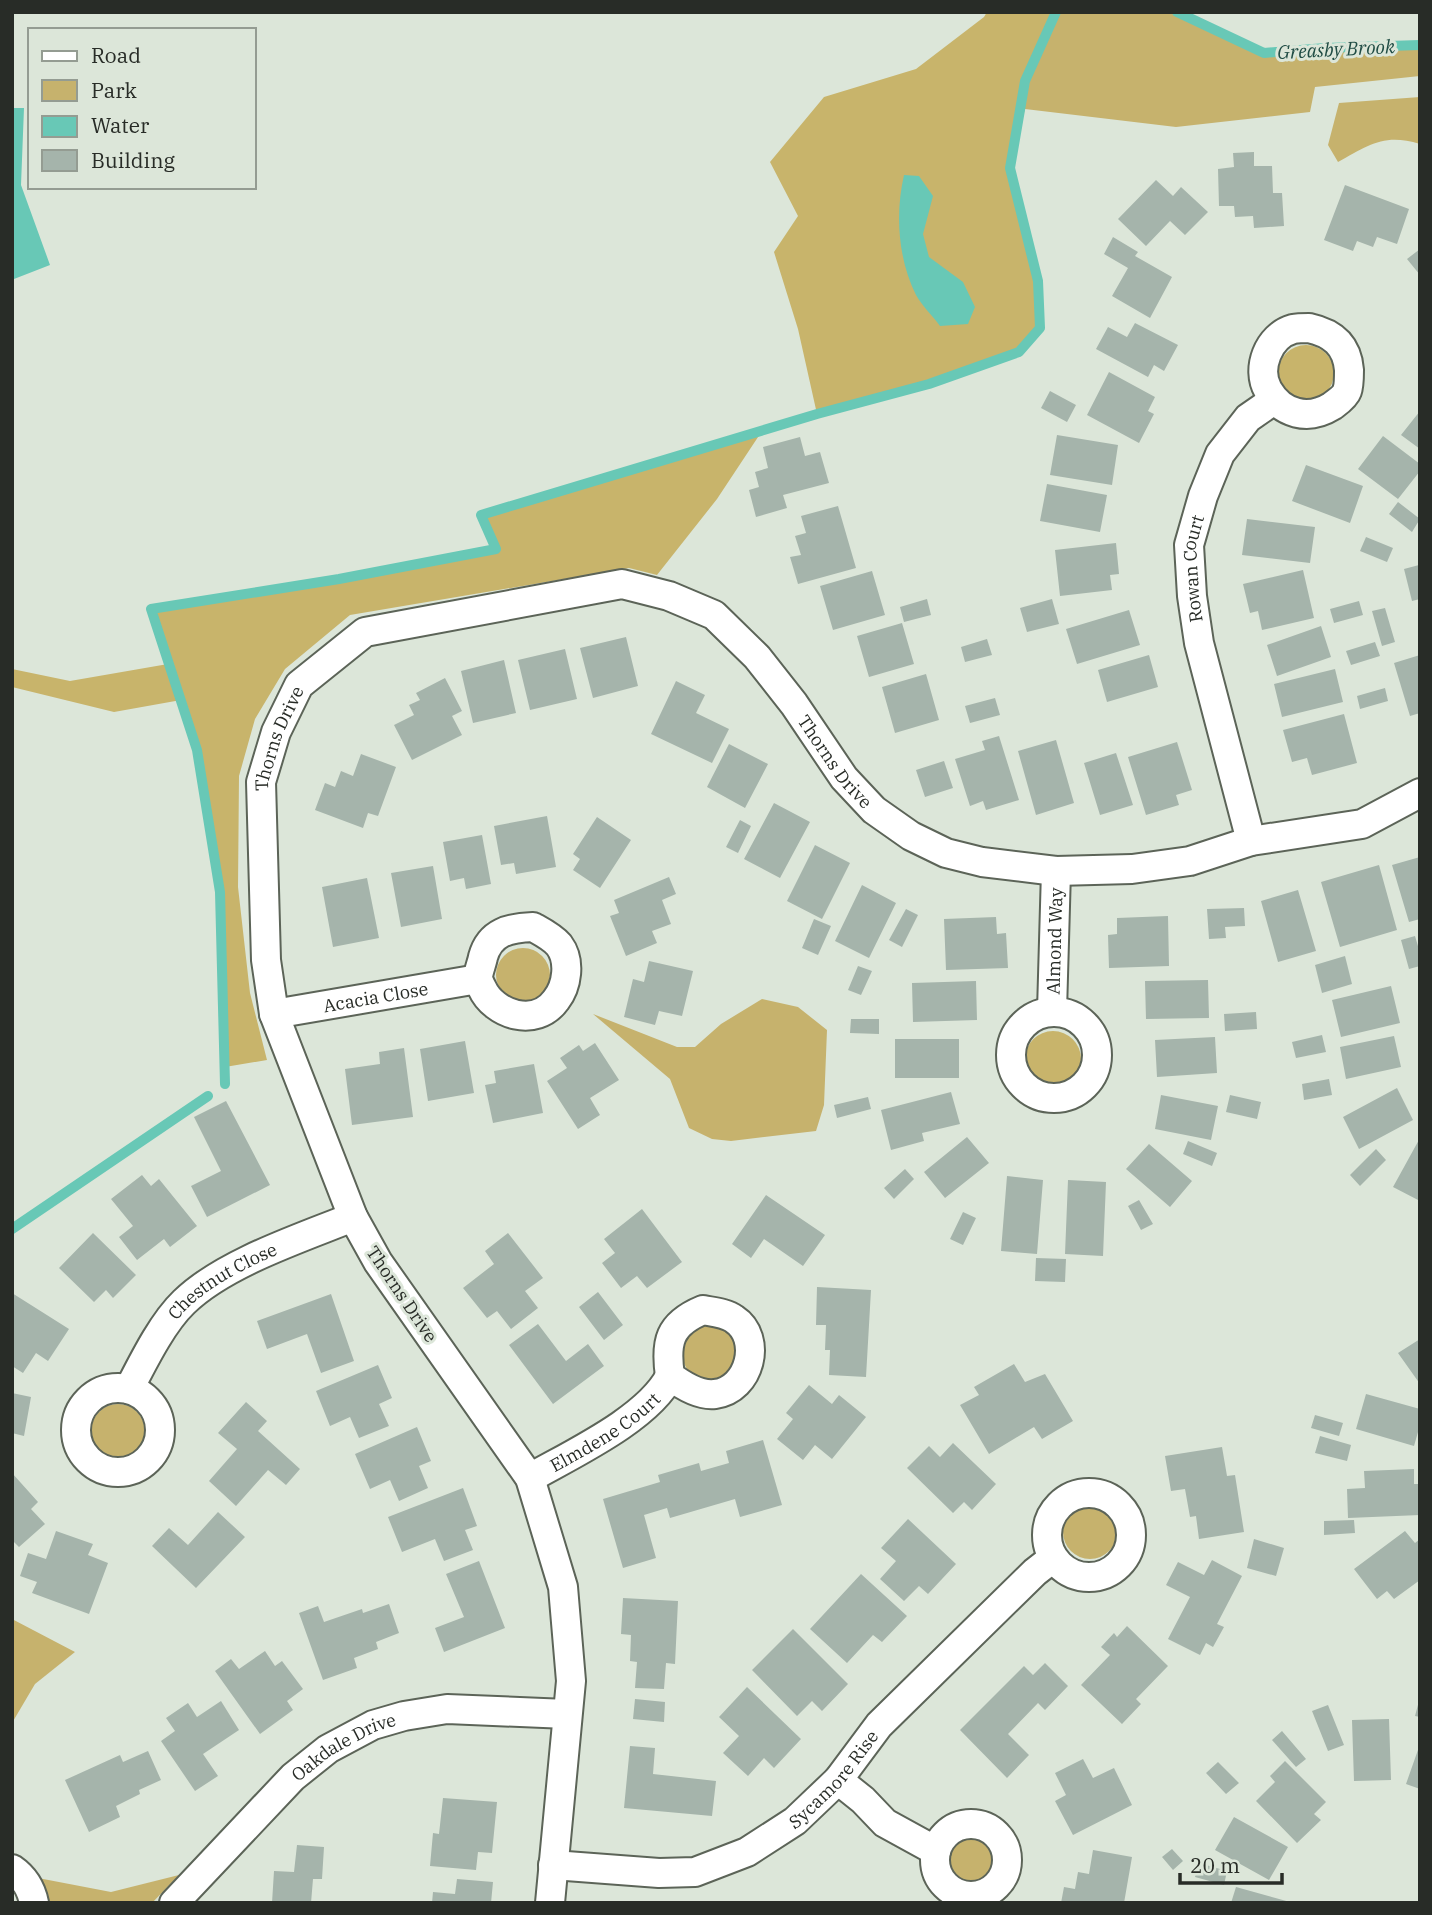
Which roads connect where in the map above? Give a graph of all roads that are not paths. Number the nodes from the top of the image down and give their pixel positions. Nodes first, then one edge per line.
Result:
1 (1274, 400) dead end
2 (1420, 793) edge
3 (1251, 841) junction
4 (1056, 871) junction
5 (478, 979) dead end
6 (1052, 1011) dead end
7 (275, 1014) junction
8 (353, 1217) junction
9 (670, 1376) dead end
10 (129, 1389) dead end
11 (530, 1478) junction
12 (1053, 1558) dead end
13 (567, 1714) junction
14 (838, 1780) junction
15 (936, 1851) dead end
16 (553, 1865) junction
17 (12, 1869) edge
18 (34, 1903) edge
19 (174, 1903) edge
20 (550, 1903) edge

1 - 3 street, Rowan Court
2 - 3 street, Thorns Drive
3 - 4 street, Thorns Drive
4 - 6 street, Almond Way
4 - 7 street, Thorns Drive
5 - 7 street, Acacia Close
7 - 8 street, Thorns Drive
8 - 10 street, Chestnut Close
8 - 11 street, Thorns Drive
9 - 11 street, Elmdene Court
11 - 13 street, Thorns Drive
12 - 14 street, Sycamore Rise
13 - 16 street, Thorns Drive
13 - 19 street, Oakdale Drive
14 - 15 street
14 - 16 street, Sycamore Rise
16 - 20 street, Thorns Drive
17 - 18 street

